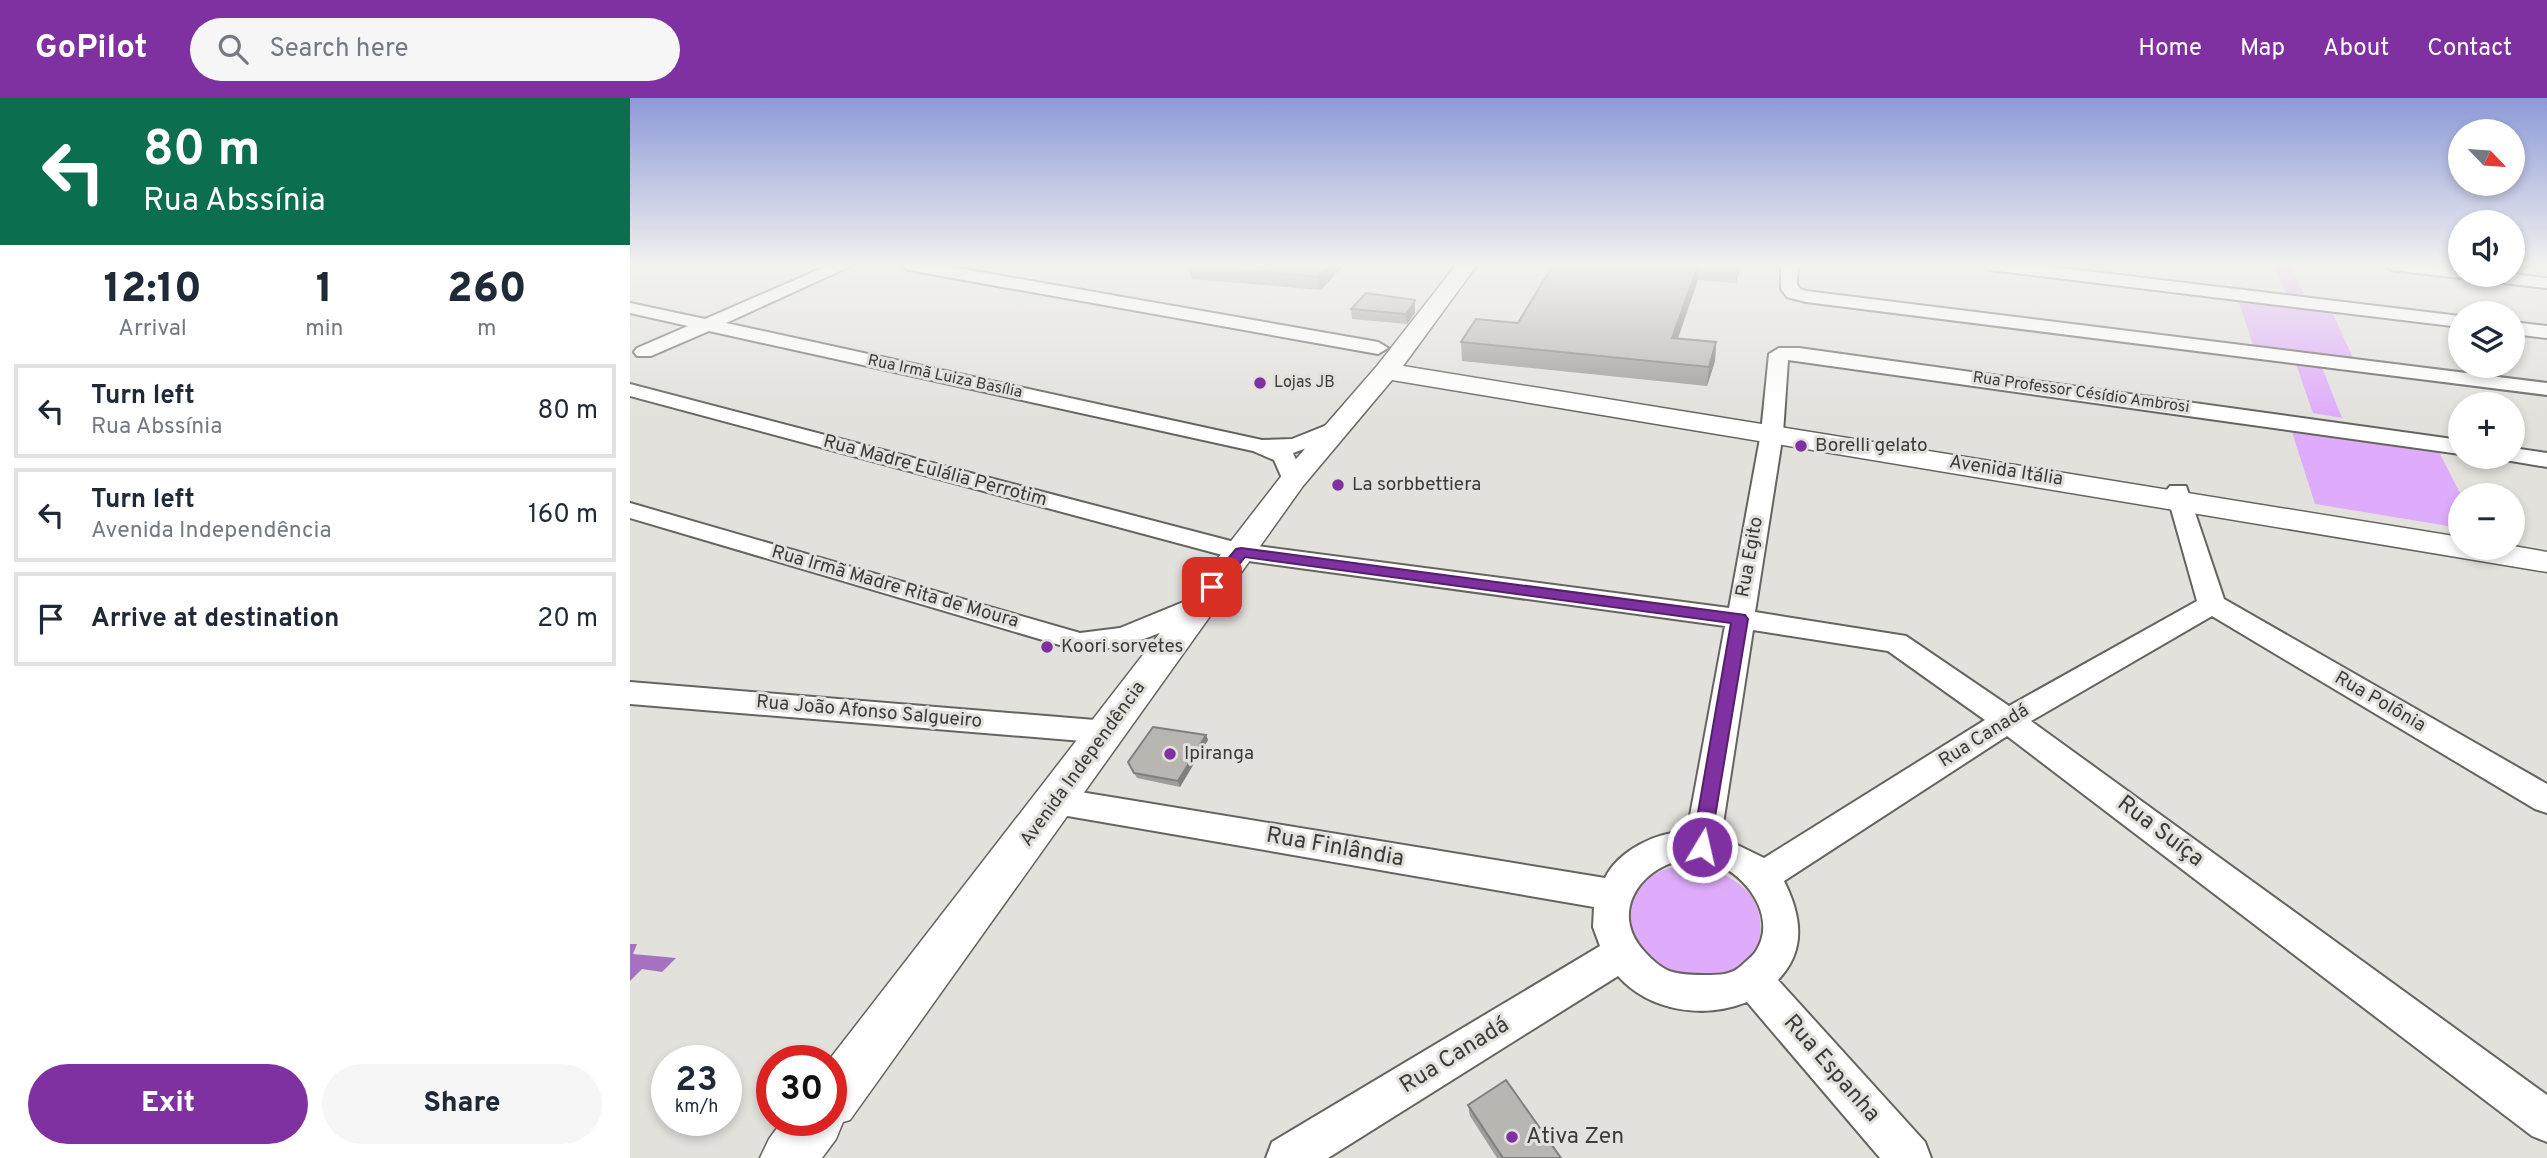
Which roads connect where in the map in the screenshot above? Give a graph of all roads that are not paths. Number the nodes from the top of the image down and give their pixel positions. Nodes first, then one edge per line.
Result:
1 (660, 314) edge
2 (733, 314) edge
3 (1154, 314) edge
4 (1425, 314) edge
5 (1948, 314) edge
6 (2398, 314) edge
7 (2448, 321) edge
8 (709, 325) junction
9 (2525, 329) edge
10 (2547, 332) edge
11 (637, 351) edge
12 (1385, 361) junction
13 (630, 387) edge
14 (2547, 389) edge
15 (1772, 429) junction
16 (1335, 430) junction
17 (2448, 445) edge
18 (1260, 446) junction
19 (2525, 457) edge
20 (2547, 460) edge
21 (1293, 480) junction
22 (2179, 495) junction
23 (630, 510) edge
24 (2448, 534) edge
25 (2448, 544) edge
26 (2525, 547) edge
27 (2547, 550) edge
28 (1241, 552) junction
29 (2525, 558) edge
30 (2547, 562) edge
31 (2213, 604) junction
32 (1198, 605) junction
33 (1740, 619) junction
34 (630, 693) edge
35 (2008, 720) junction
36 (1107, 732) junction
37 (2547, 800) edge
38 (1056, 801) junction
39 (1702, 847) junction
40 (1762, 877) junction
41 (1614, 895) junction
42 (1622, 953) junction
43 (1753, 980) junction
44 (847, 1080) edge
45 (2547, 1121) edge
46 (805, 1136) edge
47 (788, 1158) edge
48 (1288, 1158) edge
49 (1909, 1158) edge

1 - 8 street, Rua Irmã Luiza Basília
2 - 8 street
3 - 12 street
4 - 12 main road, Avenida Independência
5 - 14 street
6 - 7 street
8 - 11 street
8 - 18 street, Rua Irmã Luiza Basília
9 - 10 street
11 - 13 street
12 - 15 main road, Avenida Itália
12 - 16 main road, Avenida Independência
13 - 28 street, Rua Madre Eulália Perrotim
15 - 17 street, Rua Professor Césídio Ambrosi
15 - 22 main road, Avenida Itália
15 - 33 street, Rua Egito
16 - 18 street, Rua Irmã Luiza Basília
16 - 21 main road, Avenida Independência
18 - 21 street, Rua Irmã Luiza Basília
19 - 20 street
21 - 28 main road, Avenida Independência
22 - 24 main road, Avenida Itália
22 - 25 main road, Avenida Itália
22 - 31 street
23 - 32 street, Rua Irmã Madre Rita de Moura
26 - 27 main road
28 - 32 main road, Avenida Independência
28 - 33 street, Rua Madre Eulália Perrotim
29 - 30 main road, Avenida Itália
31 - 35 street, Rua Canadá
31 - 37 street, Rua Polônia
32 - 36 main road, Avenida Independência
33 - 35 street, Rua Suíça
33 - 39 street, Rua Egito
34 - 36 street, Rua João Afonso Salgueiro
35 - 40 street, Rua Canadá
35 - 45 street, Rua Suíça
36 - 38 main road, Avenida Independência
38 - 41 street, Rua Finlândia
38 - 44 main road, Avenida Independência
39 - 40 street
39 - 41 street
40 - 43 street
41 - 42 street
42 - 43 street
42 - 48 street, Rua Canadá
43 - 49 street, Rua Espanha
46 - 47 main road

